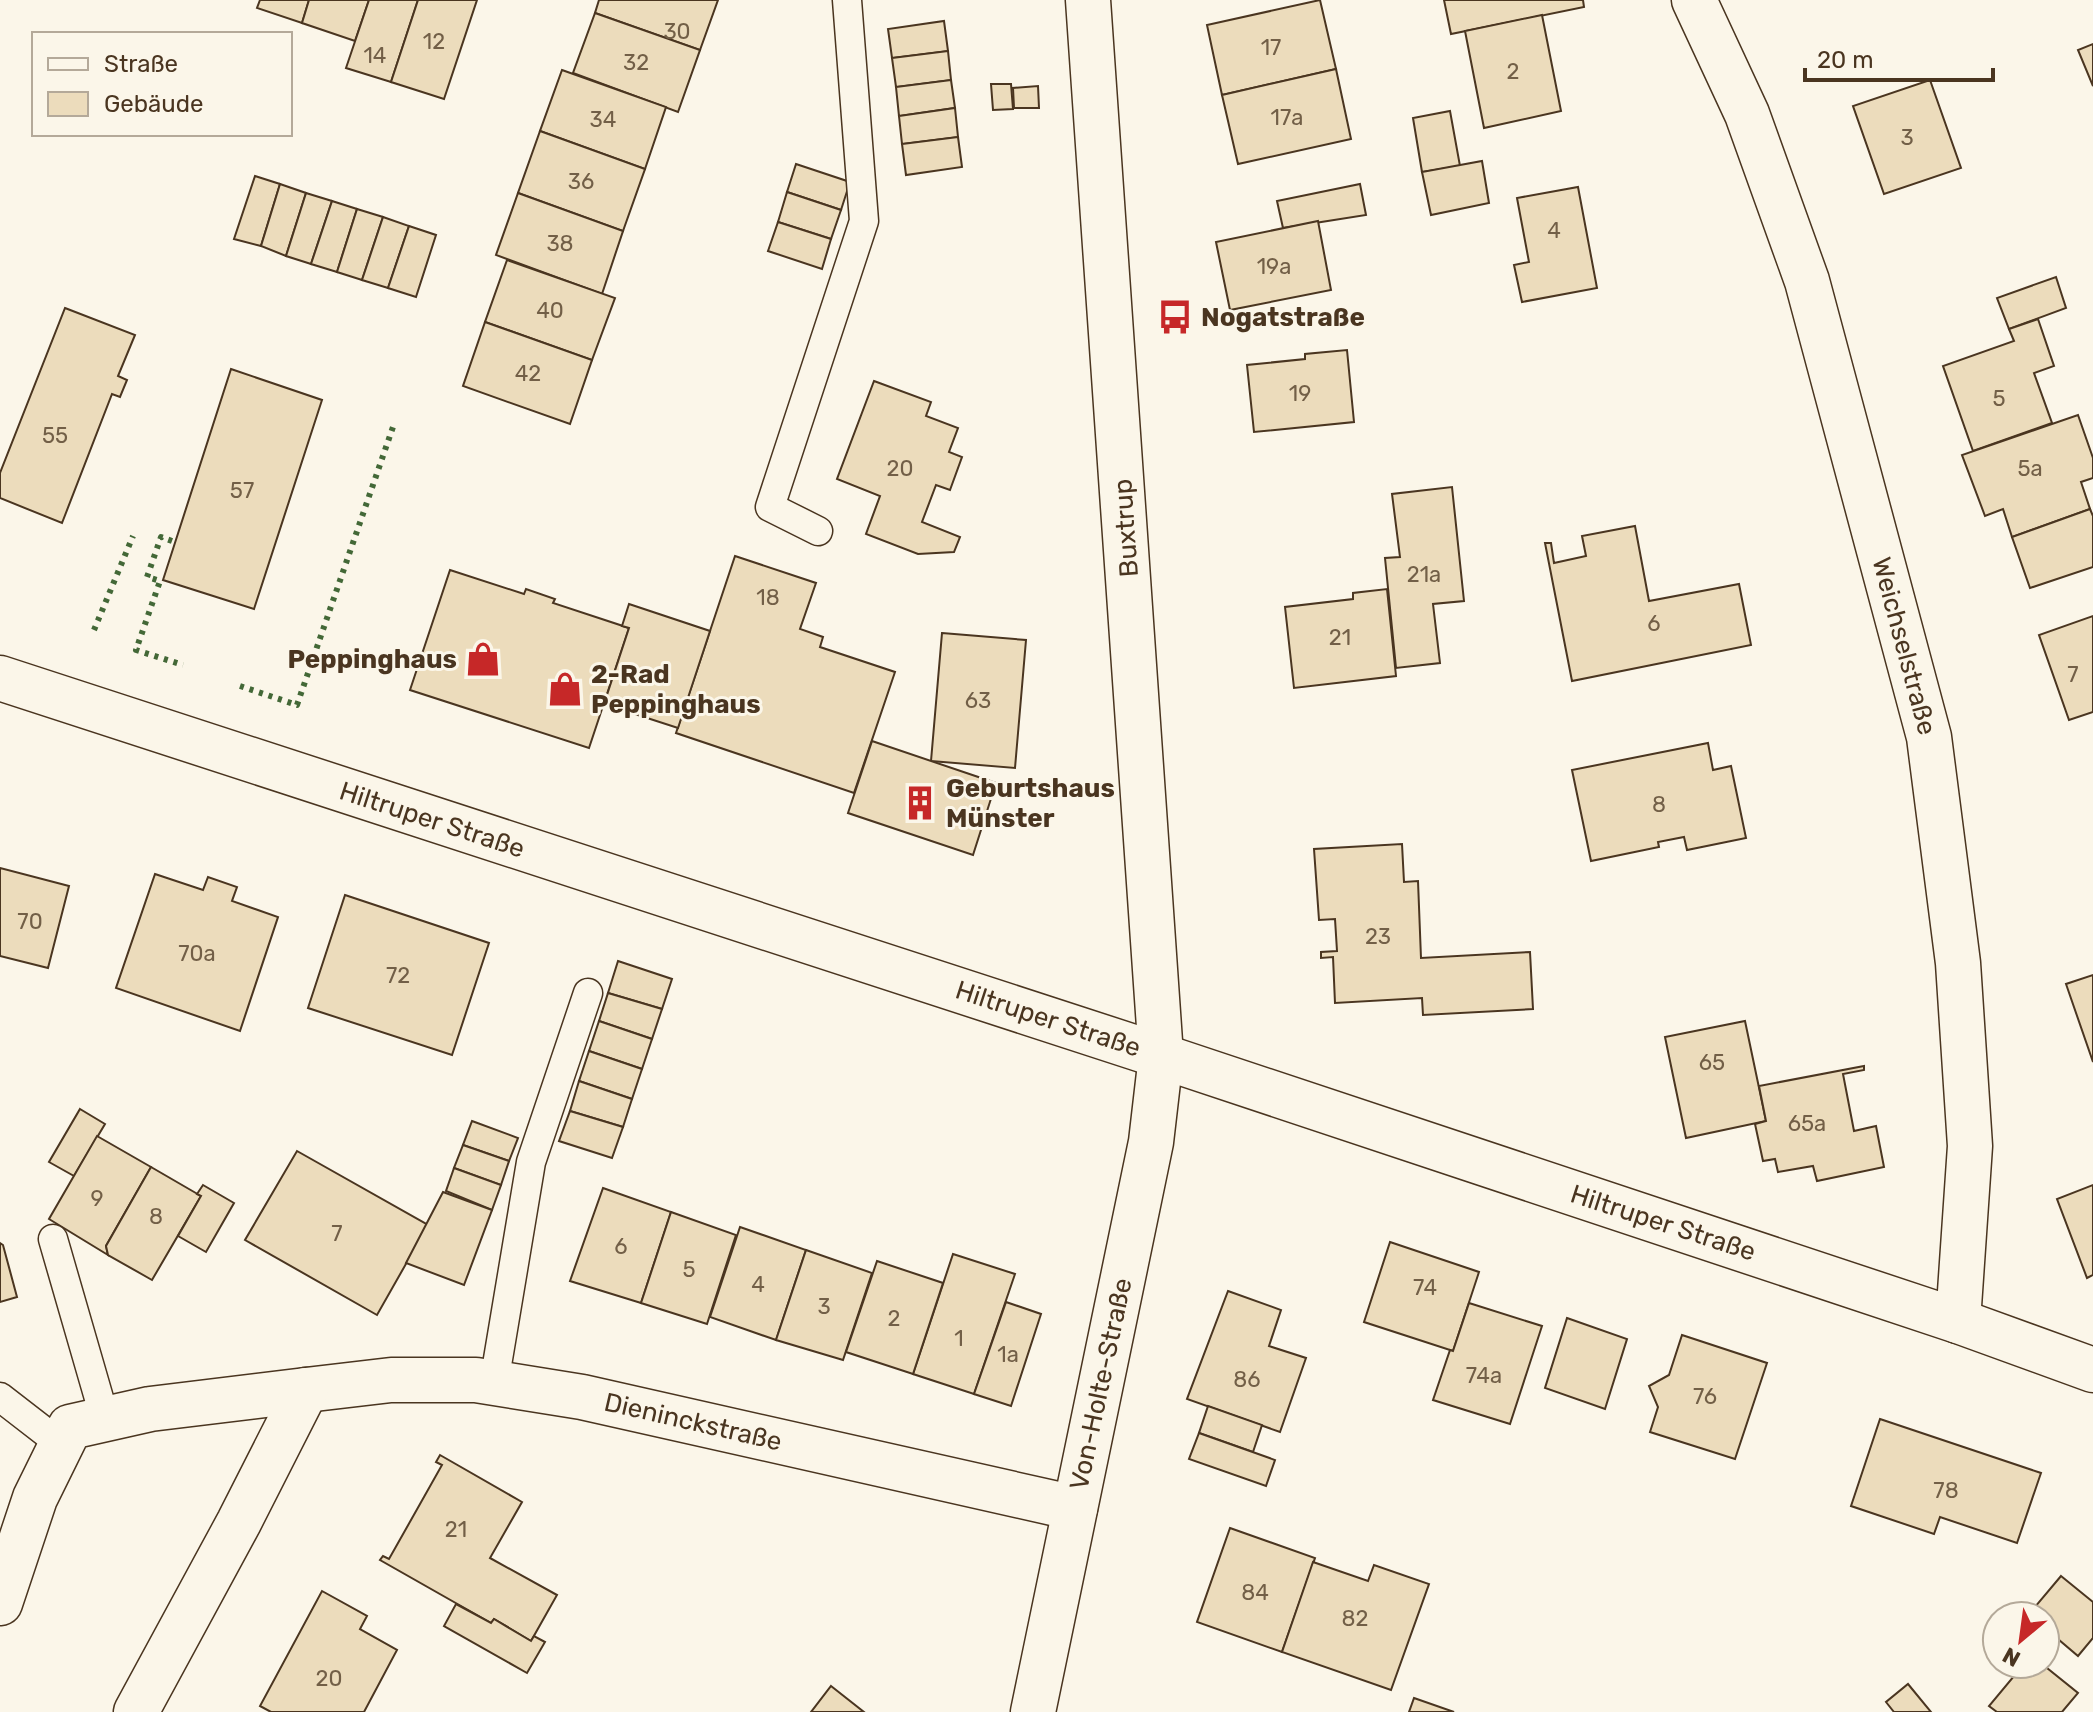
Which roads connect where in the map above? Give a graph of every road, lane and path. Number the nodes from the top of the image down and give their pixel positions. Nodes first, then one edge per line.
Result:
1 (847, 0) edge
2 (1088, 0) edge
3 (1694, 0) edge
4 (818, 531) dead end
5 (0, 678) edge
6 (588, 993) dead end
7 (1161, 1056) junction
8 (53, 1239) dead end
9 (1958, 1321) junction
10 (2093, 1370) edge
11 (494, 1383) junction
12 (306, 1390) junction
13 (0, 1397) edge
14 (105, 1419) junction
15 (62, 1445) junction
16 (1075, 1508) junction
17 (0, 1603) edge
18 (136, 1712) edge
19 (1033, 1712) edge

1 - 4 lane
2 - 7 street, Buxtrup
3 - 9 street, Weichselstraße
5 - 7 street, Hiltruper Straße
6 - 11 lane
7 - 9 street, Hiltruper Straße
7 - 16 street, Von-Holte-Straße
8 - 14 lane
9 - 10 street, Hiltruper Straße
11 - 12 street, Dieninckstraße
11 - 16 street, Dieninckstraße
12 - 14 street, Dieninckstraße
12 - 18 street
13 - 15 lane
14 - 15 street, Dieninckstraße
15 - 17 street, Dieninckstraße
16 - 19 street, Von-Holte-Straße

